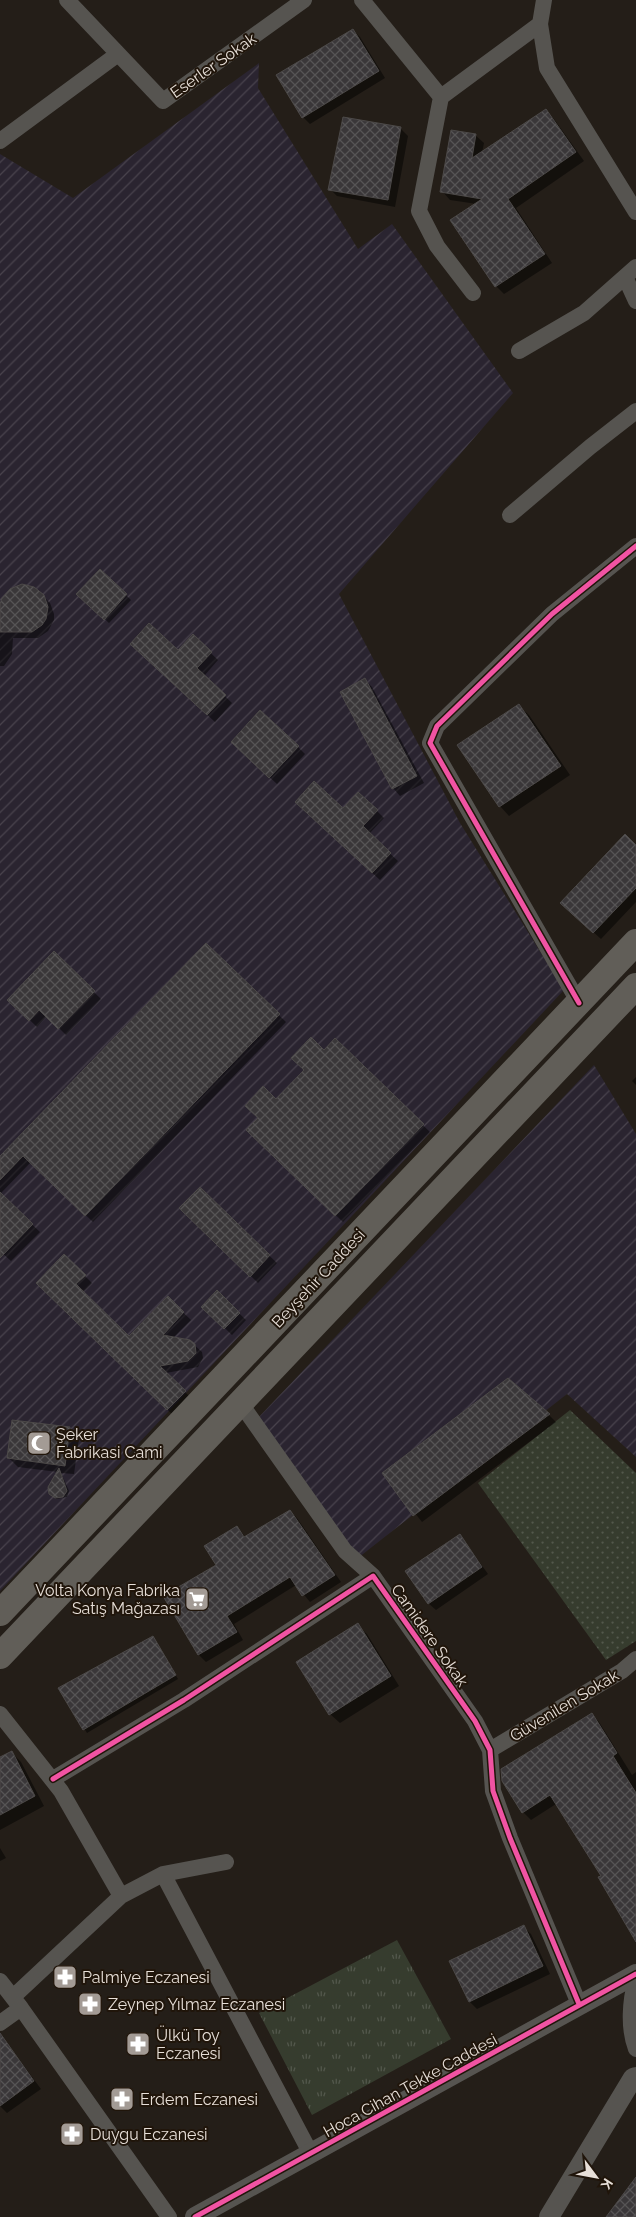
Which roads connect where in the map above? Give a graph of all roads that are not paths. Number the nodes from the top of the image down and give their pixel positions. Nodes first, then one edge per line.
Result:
1 (67, 0) edge
2 (304, 0) edge
3 (362, 0) edge
4 (544, 0) edge
5 (540, 24) junction
6 (118, 54) junction
7 (441, 97) junction
8 (0, 141) edge
9 (636, 212) edge
10 (631, 272) edge
11 (473, 293) dead end
12 (636, 300) edge
13 (519, 351) dead end
14 (636, 411) edge
15 (510, 516) dead end
16 (636, 546) edge
17 (636, 942) edge
18 (636, 986) edge
19 (579, 1003) junction
20 (241, 1404) junction
21 (373, 1576) junction
22 (0, 1613) edge
23 (0, 1656) edge
24 (636, 1659) edge
25 (0, 1714) edge
26 (490, 1750) junction
27 (53, 1778) junction
28 (226, 1862) dead end
29 (163, 1874) junction
30 (121, 1896) junction
31 (636, 1974) edge
32 (636, 1979) edge
33 (0, 1982) edge
34 (17, 2002) junction
35 (579, 2004) junction
36 (0, 2023) edge
37 (636, 2049) edge
38 (636, 2077) edge
39 (311, 2154) junction
40 (169, 2217) edge
41 (195, 2217) edge
42 (549, 2217) edge

1 - 6 street, Eserler Sokak
2 - 6 street, Eserler Sokak
3 - 7 street
4 - 5 street
5 - 7 street
5 - 9 street
6 - 8 street
7 - 11 street
10 - 12 street
10 - 13 street
14 - 15 street
16 - 19 street
17 - 19 main road, Beyşehir Caddesi
18 - 20 main road, Beyşehir Caddesi
19 - 22 main road, Beyşehir Caddesi
20 - 21 street
20 - 23 main road, Beyşehir Caddesi
21 - 26 street, Camidere Sokak
21 - 27 street, Camidere Sokak
24 - 26 street, Güvenilen Sokak
25 - 27 street
26 - 35 street, Camidere Sokak
27 - 30 street
28 - 29 street
29 - 30 street
29 - 39 street
30 - 34 street
31 - 35 street, Hoca Cihan Tekke Caddesi
32 - 37 street
33 - 34 street
34 - 36 street
34 - 40 street
35 - 39 street, Hoca Cihan Tekke Caddesi
38 - 42 street
39 - 41 street, Hoca Cihan Tekke Caddesi

